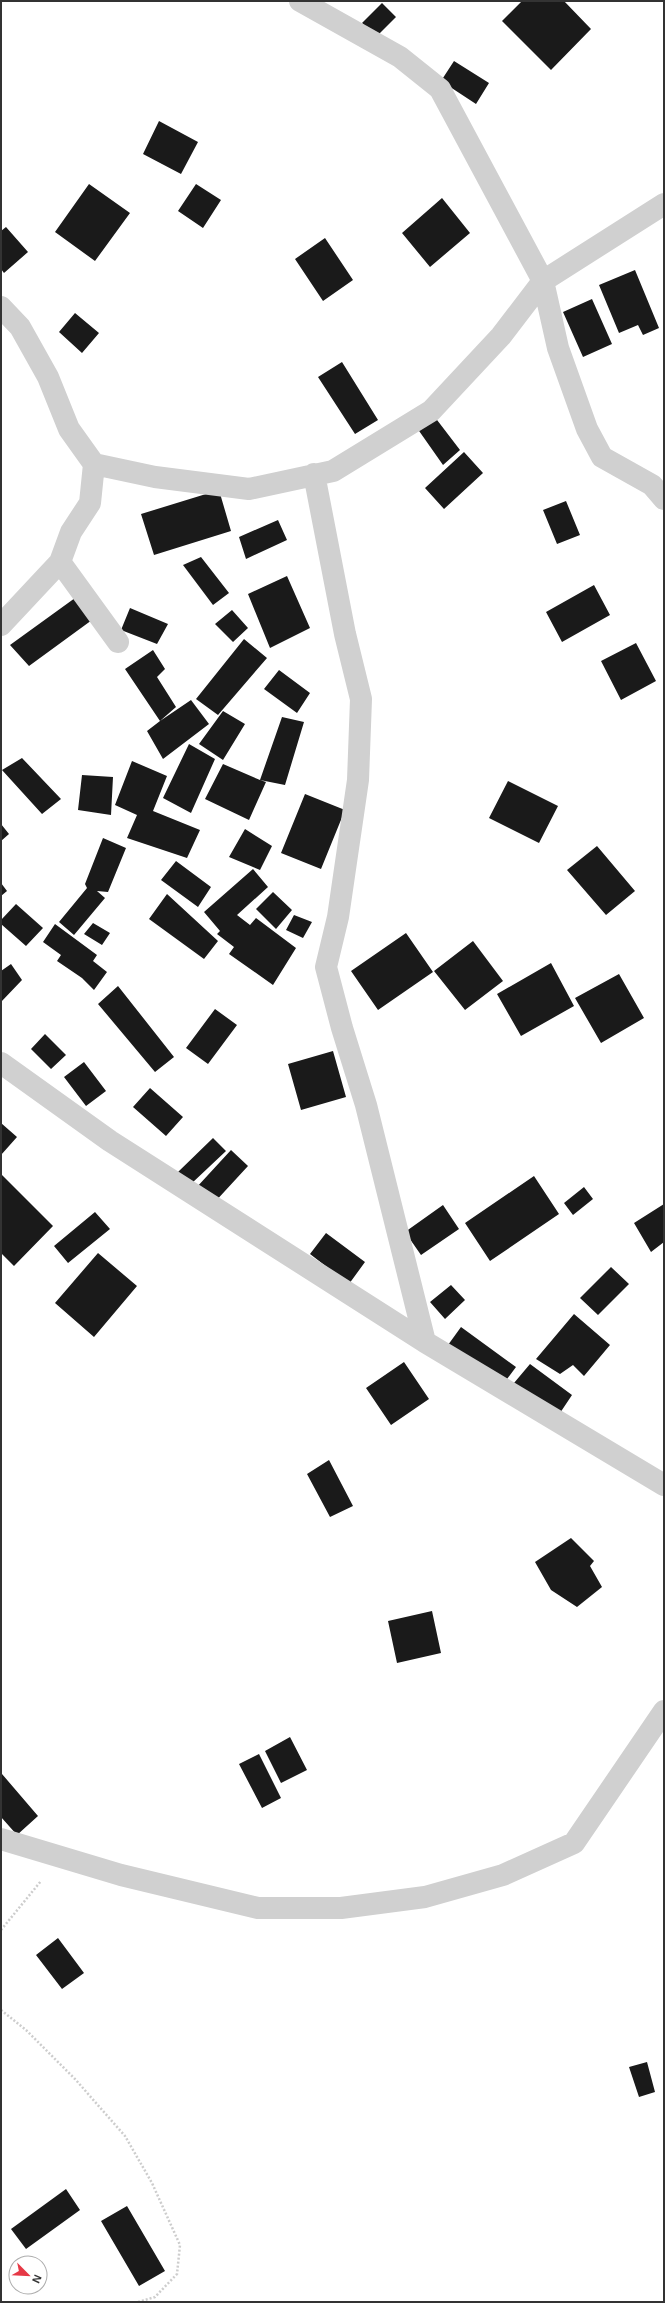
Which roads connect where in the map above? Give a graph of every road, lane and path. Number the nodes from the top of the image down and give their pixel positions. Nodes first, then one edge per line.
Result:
1 (300, 1) edge
2 (664, 204) edge
3 (543, 281) junction
4 (1, 307) edge
5 (94, 464) junction
6 (314, 474) junction
7 (664, 499) edge
8 (60, 562) junction
9 (1, 625) edge
10 (118, 642) dead end
11 (1, 1063) edge
12 (425, 1342) junction
13 (664, 1485) edge
14 (664, 1711) edge
15 (1, 1839) edge
16 (62, 1856) junction
17 (1, 1930) edge
18 (1, 2010) edge
19 (138, 2302) edge

1 - 3 street
2 - 3 street
3 - 6 street
3 - 7 street
4 - 5 street
5 - 6 street
5 - 8 street
6 - 12 street
8 - 9 street
8 - 10 street
11 - 12 street
12 - 13 street
14 - 16 street
15 - 16 street
16 - 17 path
18 - 19 path

